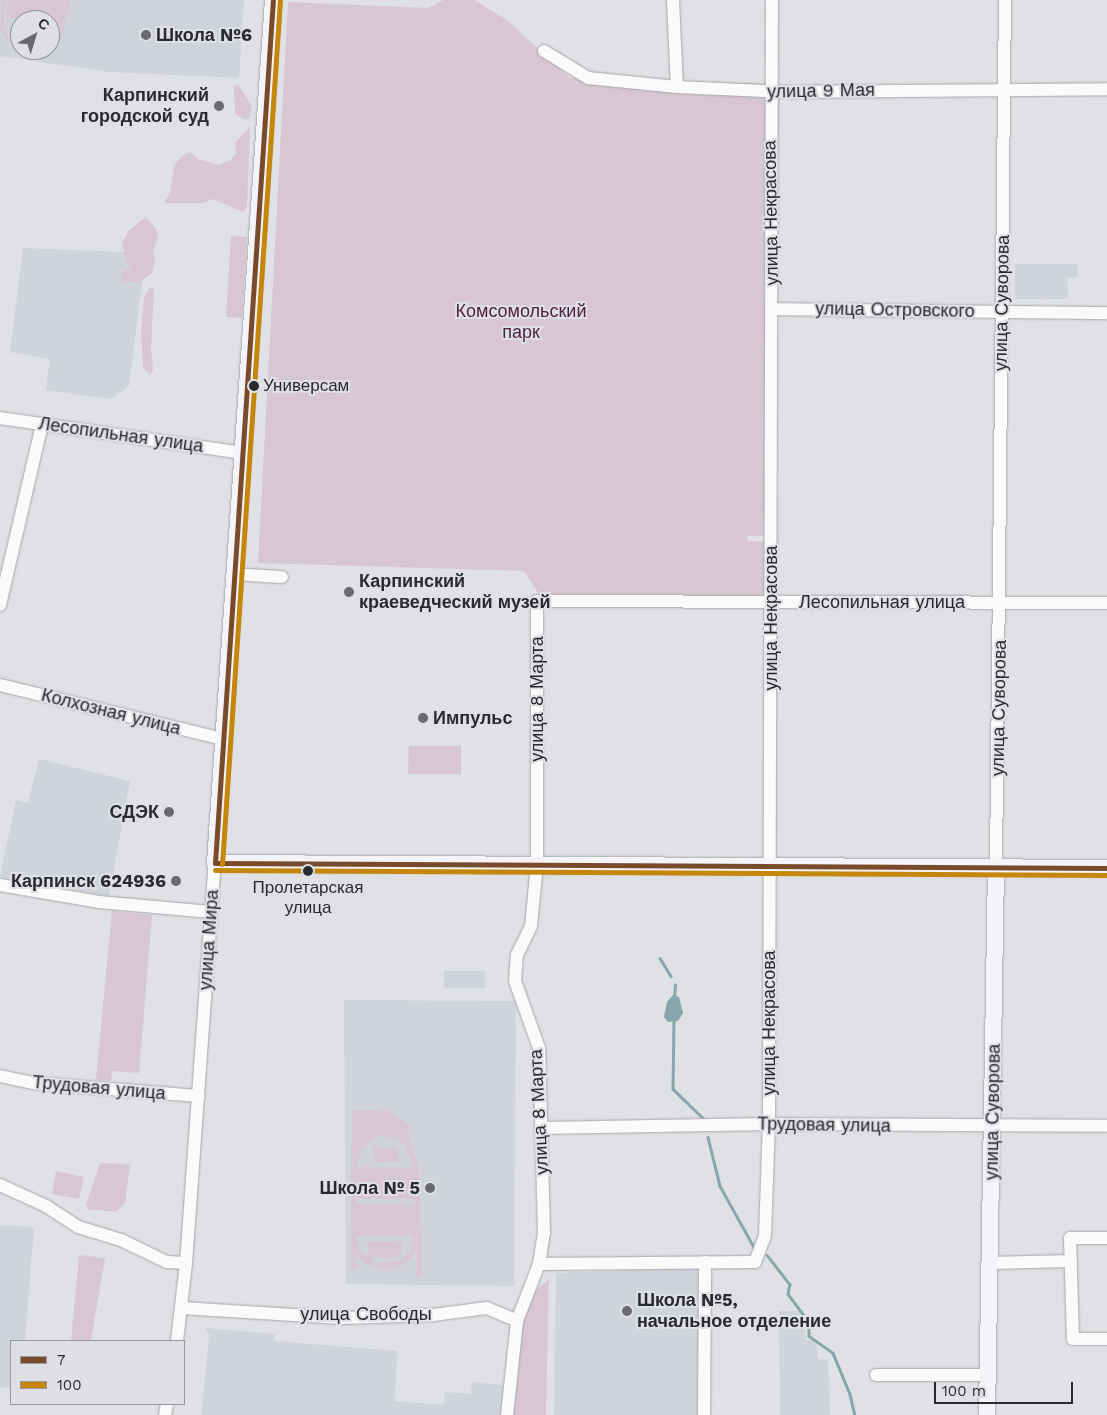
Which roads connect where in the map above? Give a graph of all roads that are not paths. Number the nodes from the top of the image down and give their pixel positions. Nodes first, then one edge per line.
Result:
1 (273, 0) edge
2 (673, 0) edge
3 (772, 0) edge
4 (1005, 0) edge
5 (544, 51) dead end
6 (677, 87) junction
7 (1005, 88) junction
8 (1107, 88) edge
9 (770, 92) junction
10 (772, 309) junction
11 (1002, 312) junction
12 (1107, 313) edge
13 (0, 418) edge
14 (42, 424) junction
15 (242, 453) junction
16 (234, 574) junction
17 (282, 577) dead end
18 (537, 601) joint
19 (771, 602) junction
20 (1001, 602) junction
21 (1107, 603) edge
22 (0, 604) edge
23 (0, 685) edge
24 (223, 739) junction
25 (215, 863) junction
26 (537, 865) junction
27 (769, 866) junction
28 (996, 868) junction
29 (1107, 868) edge
30 (0, 885) edge
31 (212, 912) junction
32 (1, 1079) edge
33 (198, 1096) junction
34 (769, 1124) junction
35 (992, 1126) junction
36 (1107, 1126) edge
37 (541, 1128) junction
38 (0, 1185) edge
39 (1107, 1238) edge
40 (1071, 1261) junction
41 (705, 1262) junction
42 (186, 1263) junction
43 (990, 1263) junction
44 (539, 1264) junction
45 (182, 1308) junction
46 (517, 1320) junction
47 (1107, 1339) edge
48 (177, 1340) edge
49 (876, 1375) dead end
50 (986, 1375) junction
51 (507, 1415) edge
52 (704, 1415) edge
53 (987, 1415) edge

1 - 15 main road, улица Мира
2 - 6 street
3 - 9 street, улица Некрасова
4 - 7 street, улица Суворова
5 - 6 street, улица 9 Мая
6 - 9 street, улица 9 Мая
7 - 8 street, улица 9 Мая
7 - 9 street, улица 9 Мая
7 - 11 street, улица Суворова
9 - 10 street, улица Некрасова
10 - 11 street, улица Островского
10 - 19 street, улица Некрасова
11 - 12 street, улица Островского
11 - 20 street, улица Суворова
13 - 14 street, Лесопильная улица
14 - 15 street, Лесопильная улица
14 - 22 street
15 - 16 main road, улица Мира
16 - 17 street
16 - 24 main road, улица Мира
18 - 19 street, Лесопильная улица
18 - 26 street, улица 8 Марта
19 - 20 street, Лесопильная улица
19 - 27 street, улица Некрасова
20 - 21 street, Лесопильная улица
20 - 28 street, улица Суворова
23 - 24 street, Колхозная улица
24 - 25 main road, улица Мира
25 - 26 main road
25 - 31 street, улица Мира
26 - 27 main road
26 - 37 street, улица 8 Марта
27 - 28 main road
27 - 34 street, улица Некрасова
28 - 29 main road
28 - 35 main road, улица Суворова
30 - 31 street
31 - 33 street, улица Мира
32 - 33 street, Трудовая улица
33 - 42 street, улица Мира
34 - 35 street, Трудовая улица
34 - 37 street, Трудовая улица
34 - 41 street, улица Некрасова
35 - 36 street, Трудовая улица
35 - 43 main road, улица Суворова
37 - 44 street, улица 8 Марта
38 - 42 street
39 - 40 street
40 - 43 street
40 - 47 street
41 - 44 street
41 - 52 street
42 - 45 street, улица Мира
43 - 50 main road, улица Суворова
44 - 46 street, улица 8 Марта
45 - 46 street, улица Свободы
45 - 48 street, улица Мира
46 - 51 street, улица 8 Марта
49 - 50 street
50 - 53 main road, улица Суворова

